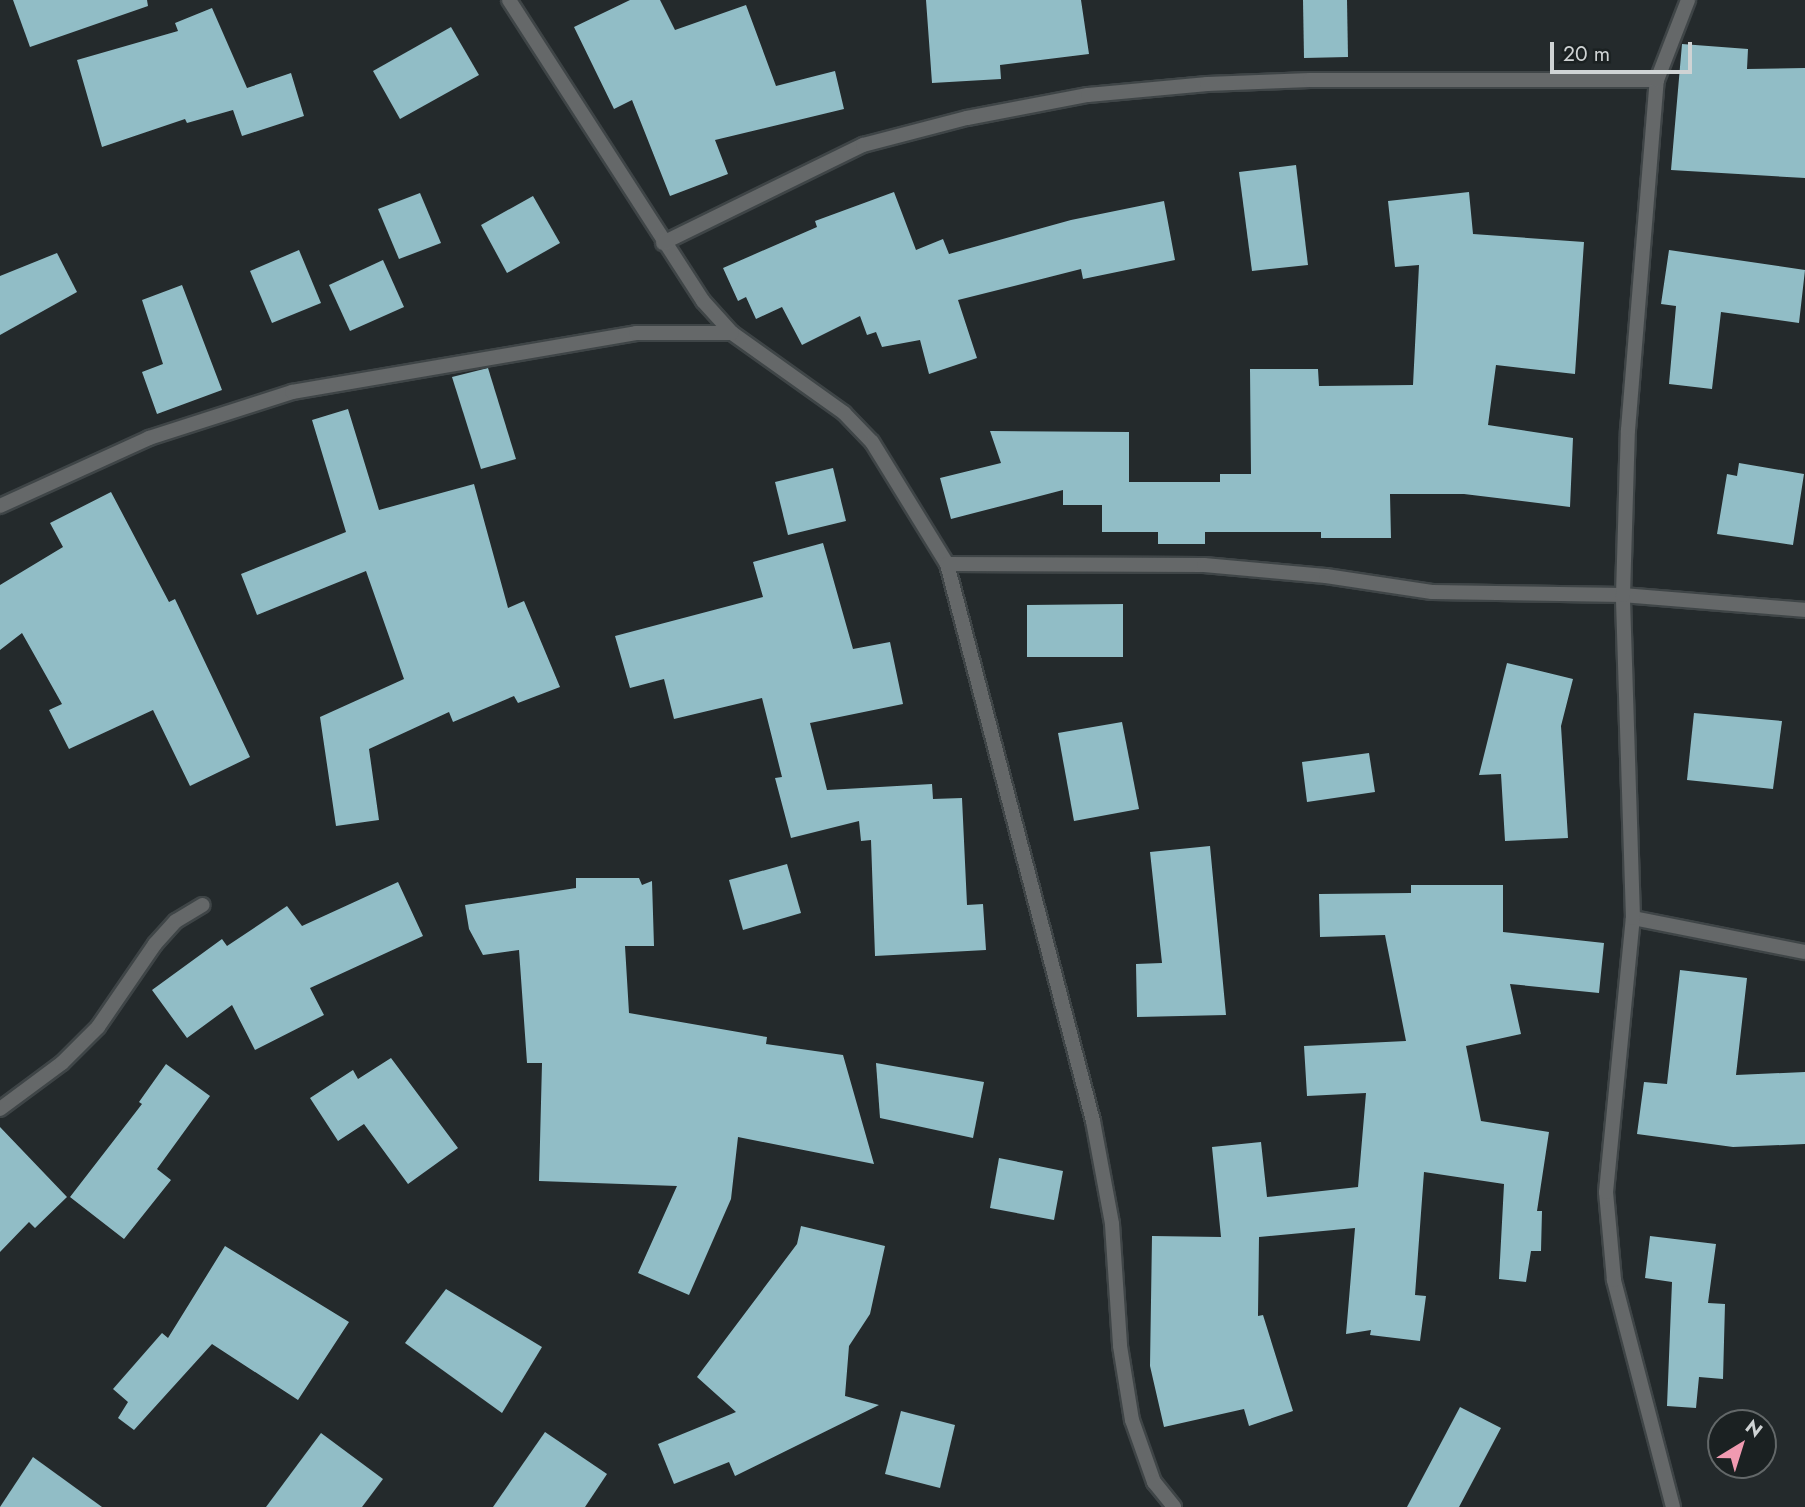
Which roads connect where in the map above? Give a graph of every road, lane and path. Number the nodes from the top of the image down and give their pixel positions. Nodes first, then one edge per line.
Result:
1 (509, 0) edge
2 (1688, 0) edge
3 (1657, 80) junction
4 (663, 243) junction
5 (732, 333) junction
6 (0, 506) edge
7 (947, 564) junction
8 (1623, 595) junction
9 (1805, 610) edge
10 (203, 905) dead end
11 (1633, 918) junction
12 (1805, 952) edge
13 (0, 1109) edge
14 (1174, 1507) edge
15 (1673, 1507) edge

1 - 4 street
2 - 3 street
3 - 4 street
3 - 8 street
4 - 5 street
5 - 6 street
5 - 7 street
7 - 8 street
7 - 14 street
8 - 9 street
8 - 11 street
10 - 13 street
11 - 12 street
11 - 15 street

